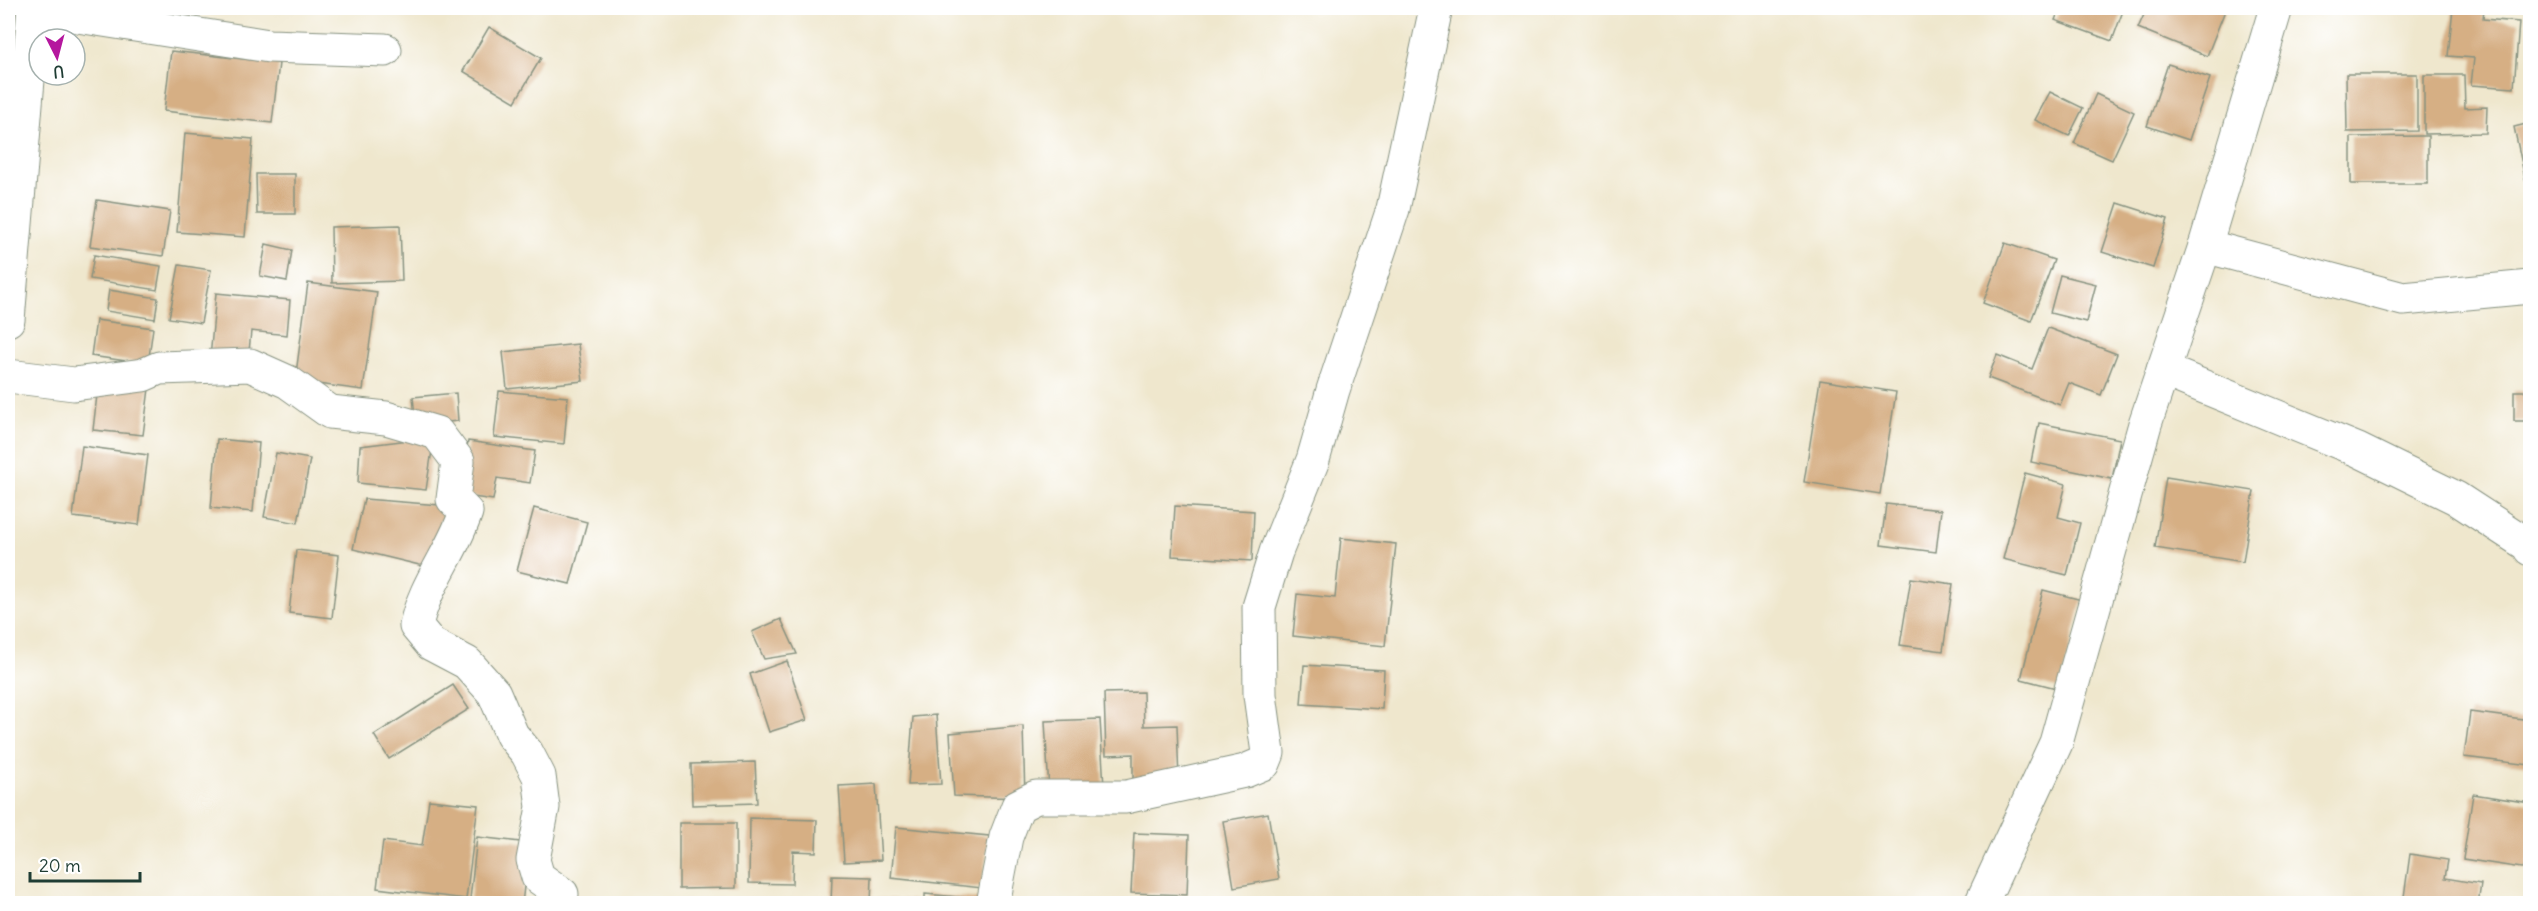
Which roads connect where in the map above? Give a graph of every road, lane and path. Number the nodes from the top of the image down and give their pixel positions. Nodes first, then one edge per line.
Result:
1 (34, 8) edge
2 (1436, 8) edge
3 (2276, 8) edge
4 (385, 50) dead end
5 (2205, 246) junction
6 (2530, 287) edge
7 (8, 320) edge
8 (2163, 370) junction
9 (8, 376) edge
10 (2530, 549) edge
11 (559, 903) edge
12 (993, 903) edge
13 (1981, 903) edge

1 - 4 street
1 - 7 street
2 - 12 street
3 - 5 street
5 - 6 street
5 - 8 street
8 - 10 street
8 - 13 street
9 - 11 street

